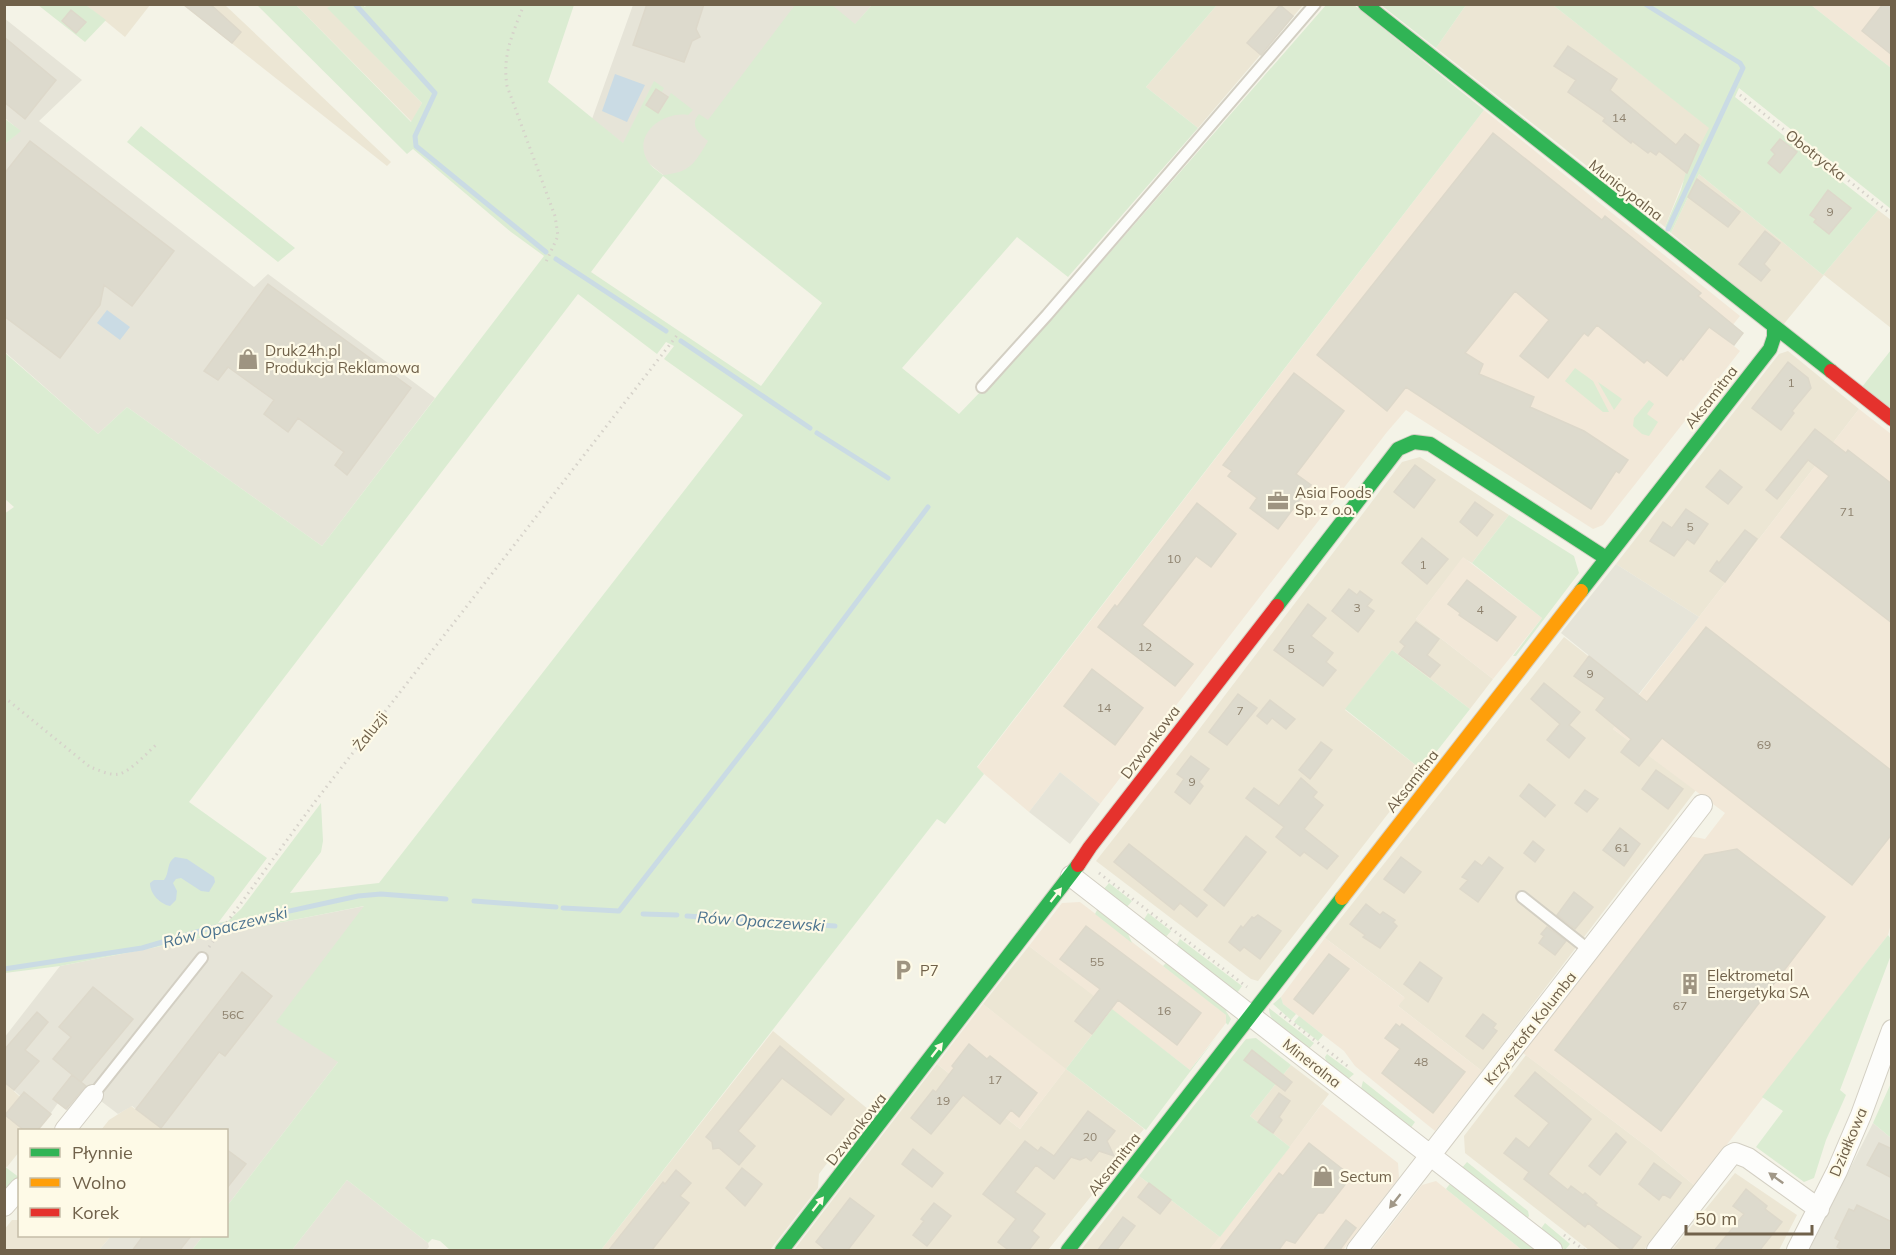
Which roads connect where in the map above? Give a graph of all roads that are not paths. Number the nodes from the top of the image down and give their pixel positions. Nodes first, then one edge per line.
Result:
1 (1315, 4) edge
2 (1365, 4) edge
3 (1774, 328) junction
4 (982, 387) dead end
5 (1892, 419) edge
6 (1606, 558) junction
7 (1702, 805) dead end
8 (1071, 876) junction
9 (1522, 897) dead end
10 (1590, 950) junction
11 (202, 958) road end
12 (1251, 1015) junction
13 (1892, 1030) edge
14 (93, 1095) joint
15 (67, 1129) edge
16 (1431, 1155) junction
17 (18, 1190) edge
18 (4, 1206) edge
19 (1819, 1209) junction
20 (782, 1251) edge
21 (1068, 1251) edge
22 (1357, 1251) edge
23 (1552, 1251) edge
24 (1657, 1251) edge
25 (1797, 1251) edge

1 - 4 lane
2 - 3 street, Municypalna
3 - 5 street, Municypalna
3 - 6 street, Aksamitna
6 - 8 street, Dzwonkowa
6 - 12 street, Aksamitna
7 - 10 street, Krzysztofa Kolumba
8 - 12 street, Mineralna
20 -> 8 street, Dzwonkowa
9 - 10 lane
10 - 16 street, Krzysztofa Kolumba
11 - 14 lane
12 - 16 street, Mineralna
12 - 21 street, Aksamitna
13 - 19 street, Działkowa
14 - 15 street
16 -> 22 street, Krzysztofa Kolumba
16 - 23 street, Mineralna
17 - 18 street
19 -> 24 street
19 - 25 street, Działkowa

